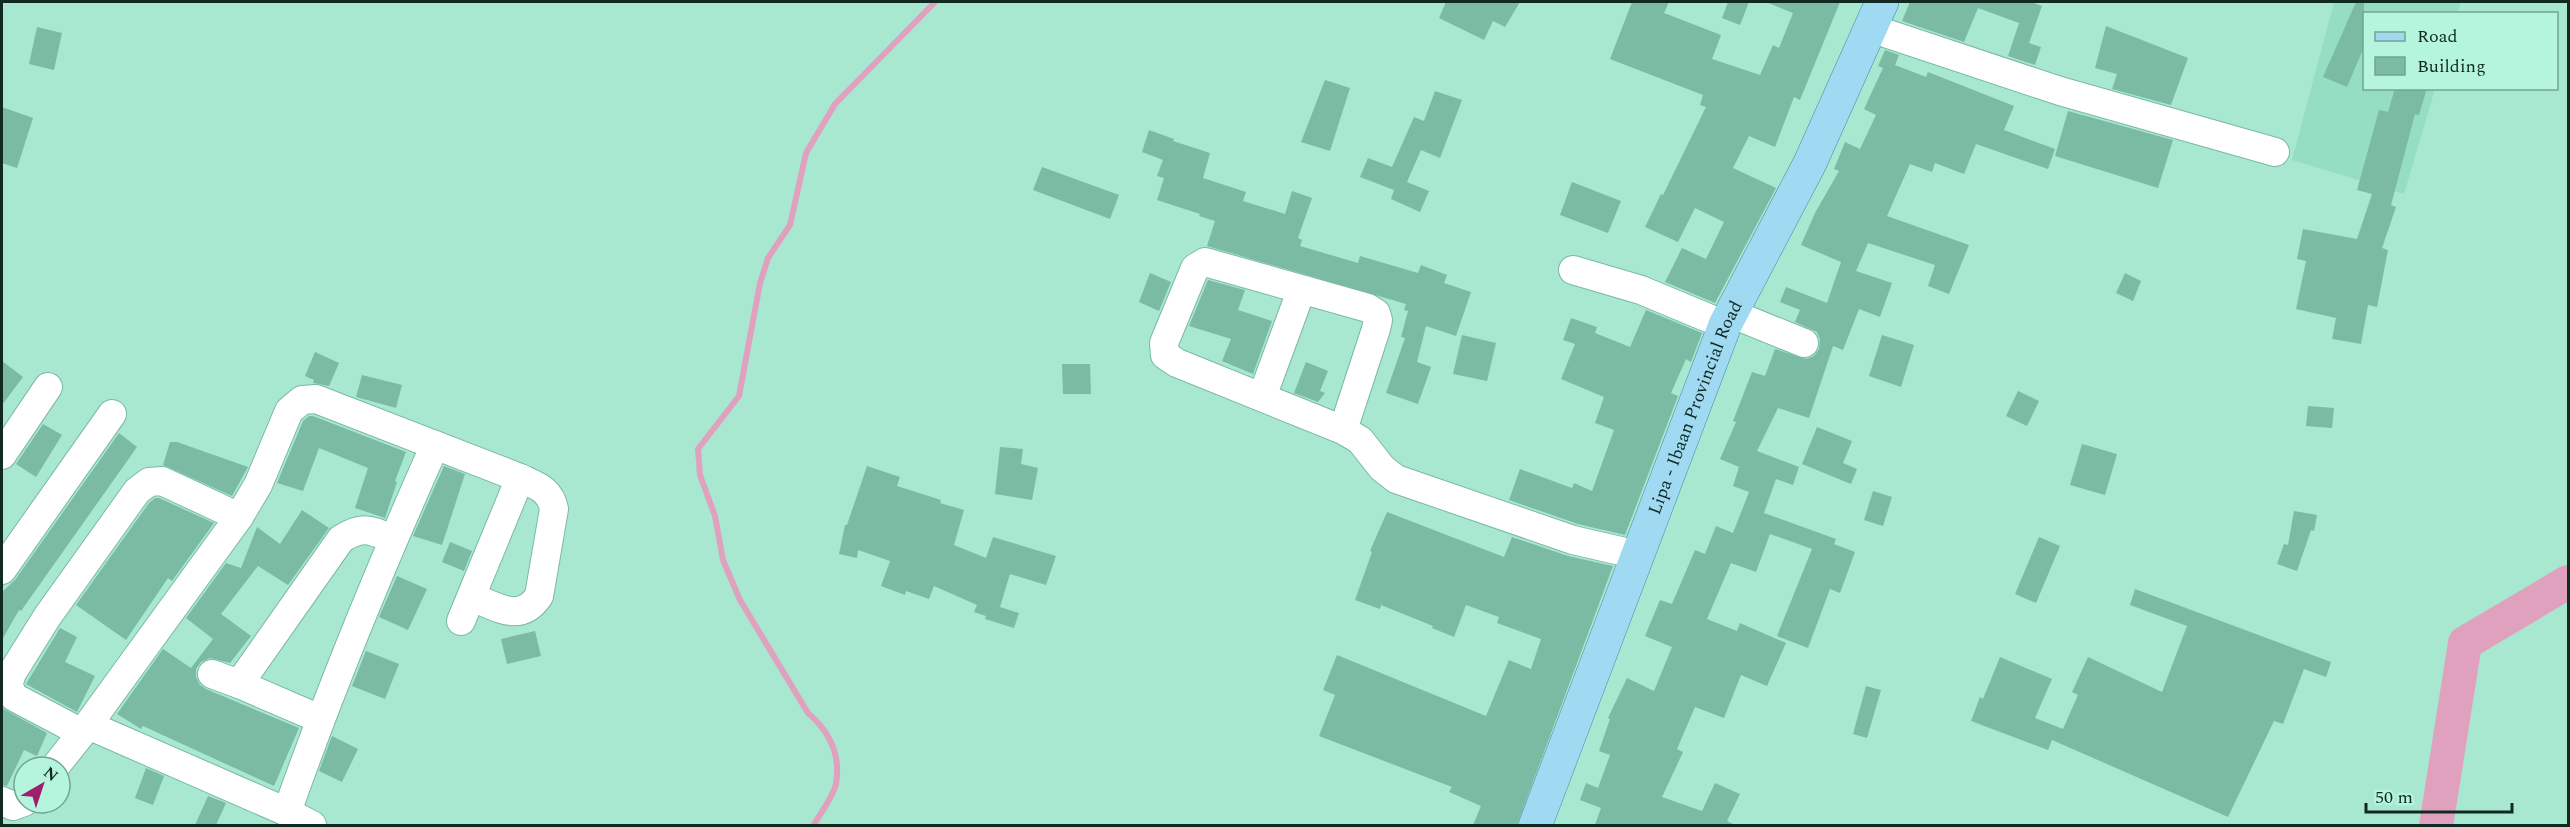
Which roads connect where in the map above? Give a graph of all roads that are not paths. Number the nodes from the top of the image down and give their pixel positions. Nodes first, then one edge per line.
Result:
1 (1876, 15) edge
2 (2275, 152) dead end
3 (1573, 270) dead end
4 (1300, 291) junction
5 (1728, 319) junction
6 (1804, 343) dead end
7 (48, 387) dead end
8 (1262, 397) junction
9 (112, 414) dead end
10 (1343, 430) junction
11 (435, 445) junction
12 (2, 454) edge
13 (520, 478) junction
14 (239, 517) junction
15 (393, 539) junction
16 (1638, 555) junction
17 (2, 570) edge
18 (212, 674) dead end
19 (239, 684) junction
20 (320, 719) junction
21 (85, 729) junction
22 (64, 755) edge
23 (287, 812) junction
24 (312, 825) edge
25 (1535, 825) edge

1 - 2 street
1 - 5 main road, Lipa - Ibaan Provincial Road
3 - 5 street
4 - 8 street
4 - 8 street
4 - 10 street
5 - 6 street
5 - 16 main road, Lipa - Ibaan Provincial Road
7 - 12 street
8 - 10 street
9 - 17 street
10 - 16 street
11 - 13 street
11 - 14 street
11 - 15 street
13 - 13 street
14 - 21 street
14 - 21 street
15 - 19 street
15 - 20 street
16 - 25 main road, Lipa - Ibaan Provincial Road
18 - 19 street
19 - 20 street
20 - 23 street
21 - 22 street
21 - 23 street
23 - 24 street

